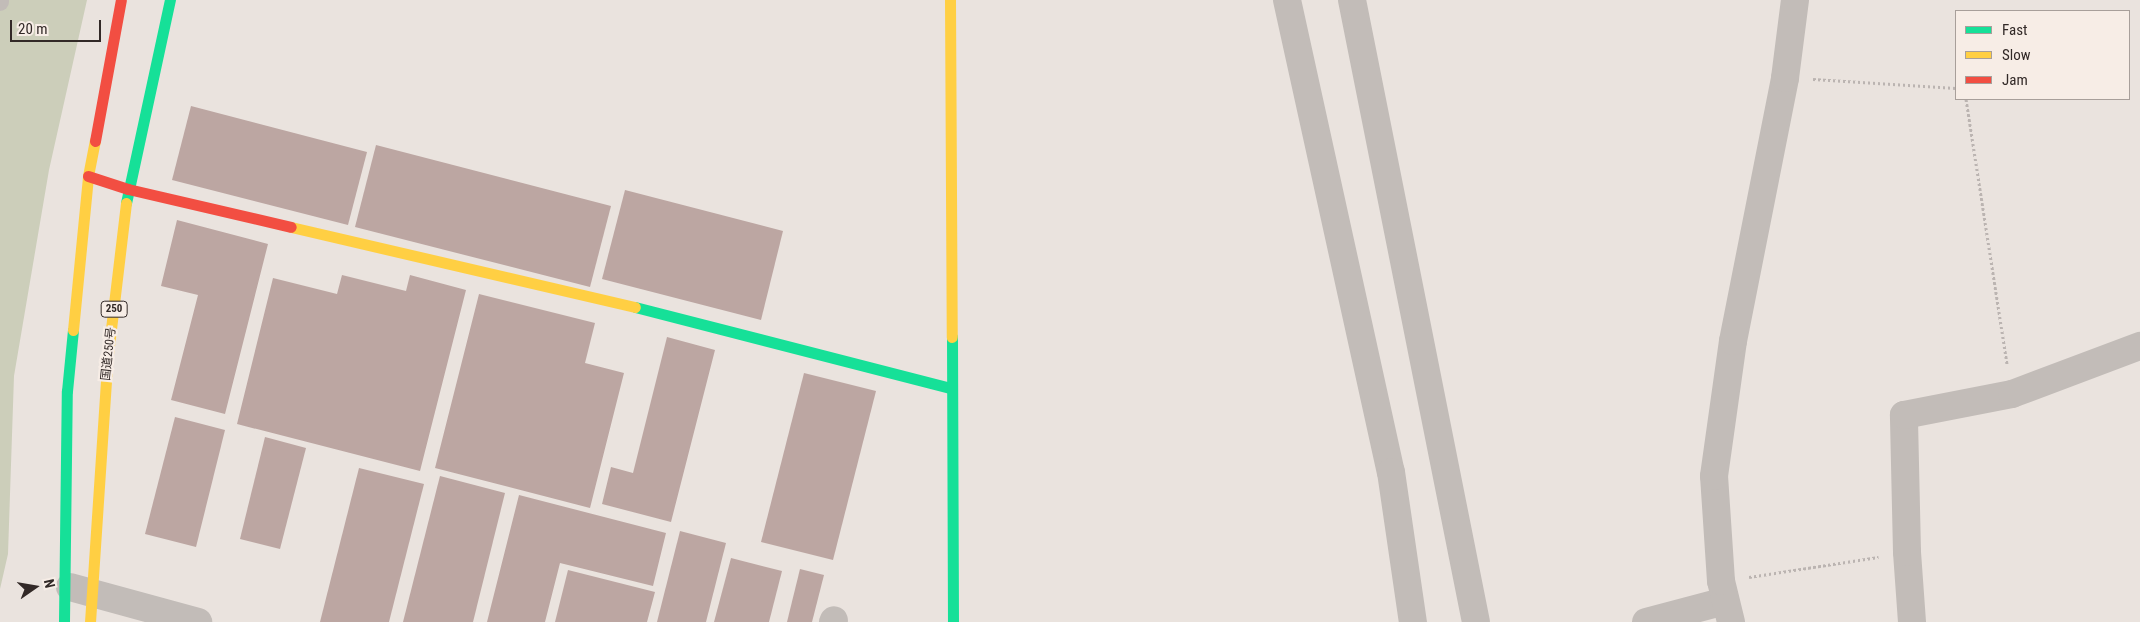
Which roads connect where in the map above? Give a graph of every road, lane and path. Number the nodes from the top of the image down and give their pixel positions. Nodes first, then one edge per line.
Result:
1 (122, 0) edge
2 (170, 0) edge
3 (950, 0) edge
4 (1287, 0) edge
5 (1352, 0) edge
6 (1795, 0) edge
7 (1785, 78) junction
8 (1955, 88) edge
9 (1966, 100) edge
10 (88, 176) junction
11 (128, 189) junction
12 (2140, 346) edge
13 (951, 388) junction
14 (2012, 394) junction
15 (1907, 552) junction
16 (64, 586) junction
17 (90, 591) junction
18 (1726, 601) edge
19 (64, 622) edge
20 (90, 622) edge
21 (198, 622) edge
22 (953, 622) edge
23 (1413, 622) edge
24 (1476, 622) edge
25 (1646, 622) edge
26 (1912, 622) edge

1 - 10 main road
2 - 11 main road, 国道250号 / 250
3 - 13 main road
4 - 23 street
5 - 24 street
6 - 7 street
7 - 8 path
7 - 18 street
9 - 14 path
10 - 11 main road
10 - 16 main road
11 - 13 main road
11 - 17 main road, 国道250号 / 250
12 - 14 street
13 - 22 main road
14 - 15 street
15 - 18 path
15 - 26 street
16 - 17 street
16 - 19 main road
17 - 20 main road, 国道250号 / 250
17 - 21 street
18 - 25 street

